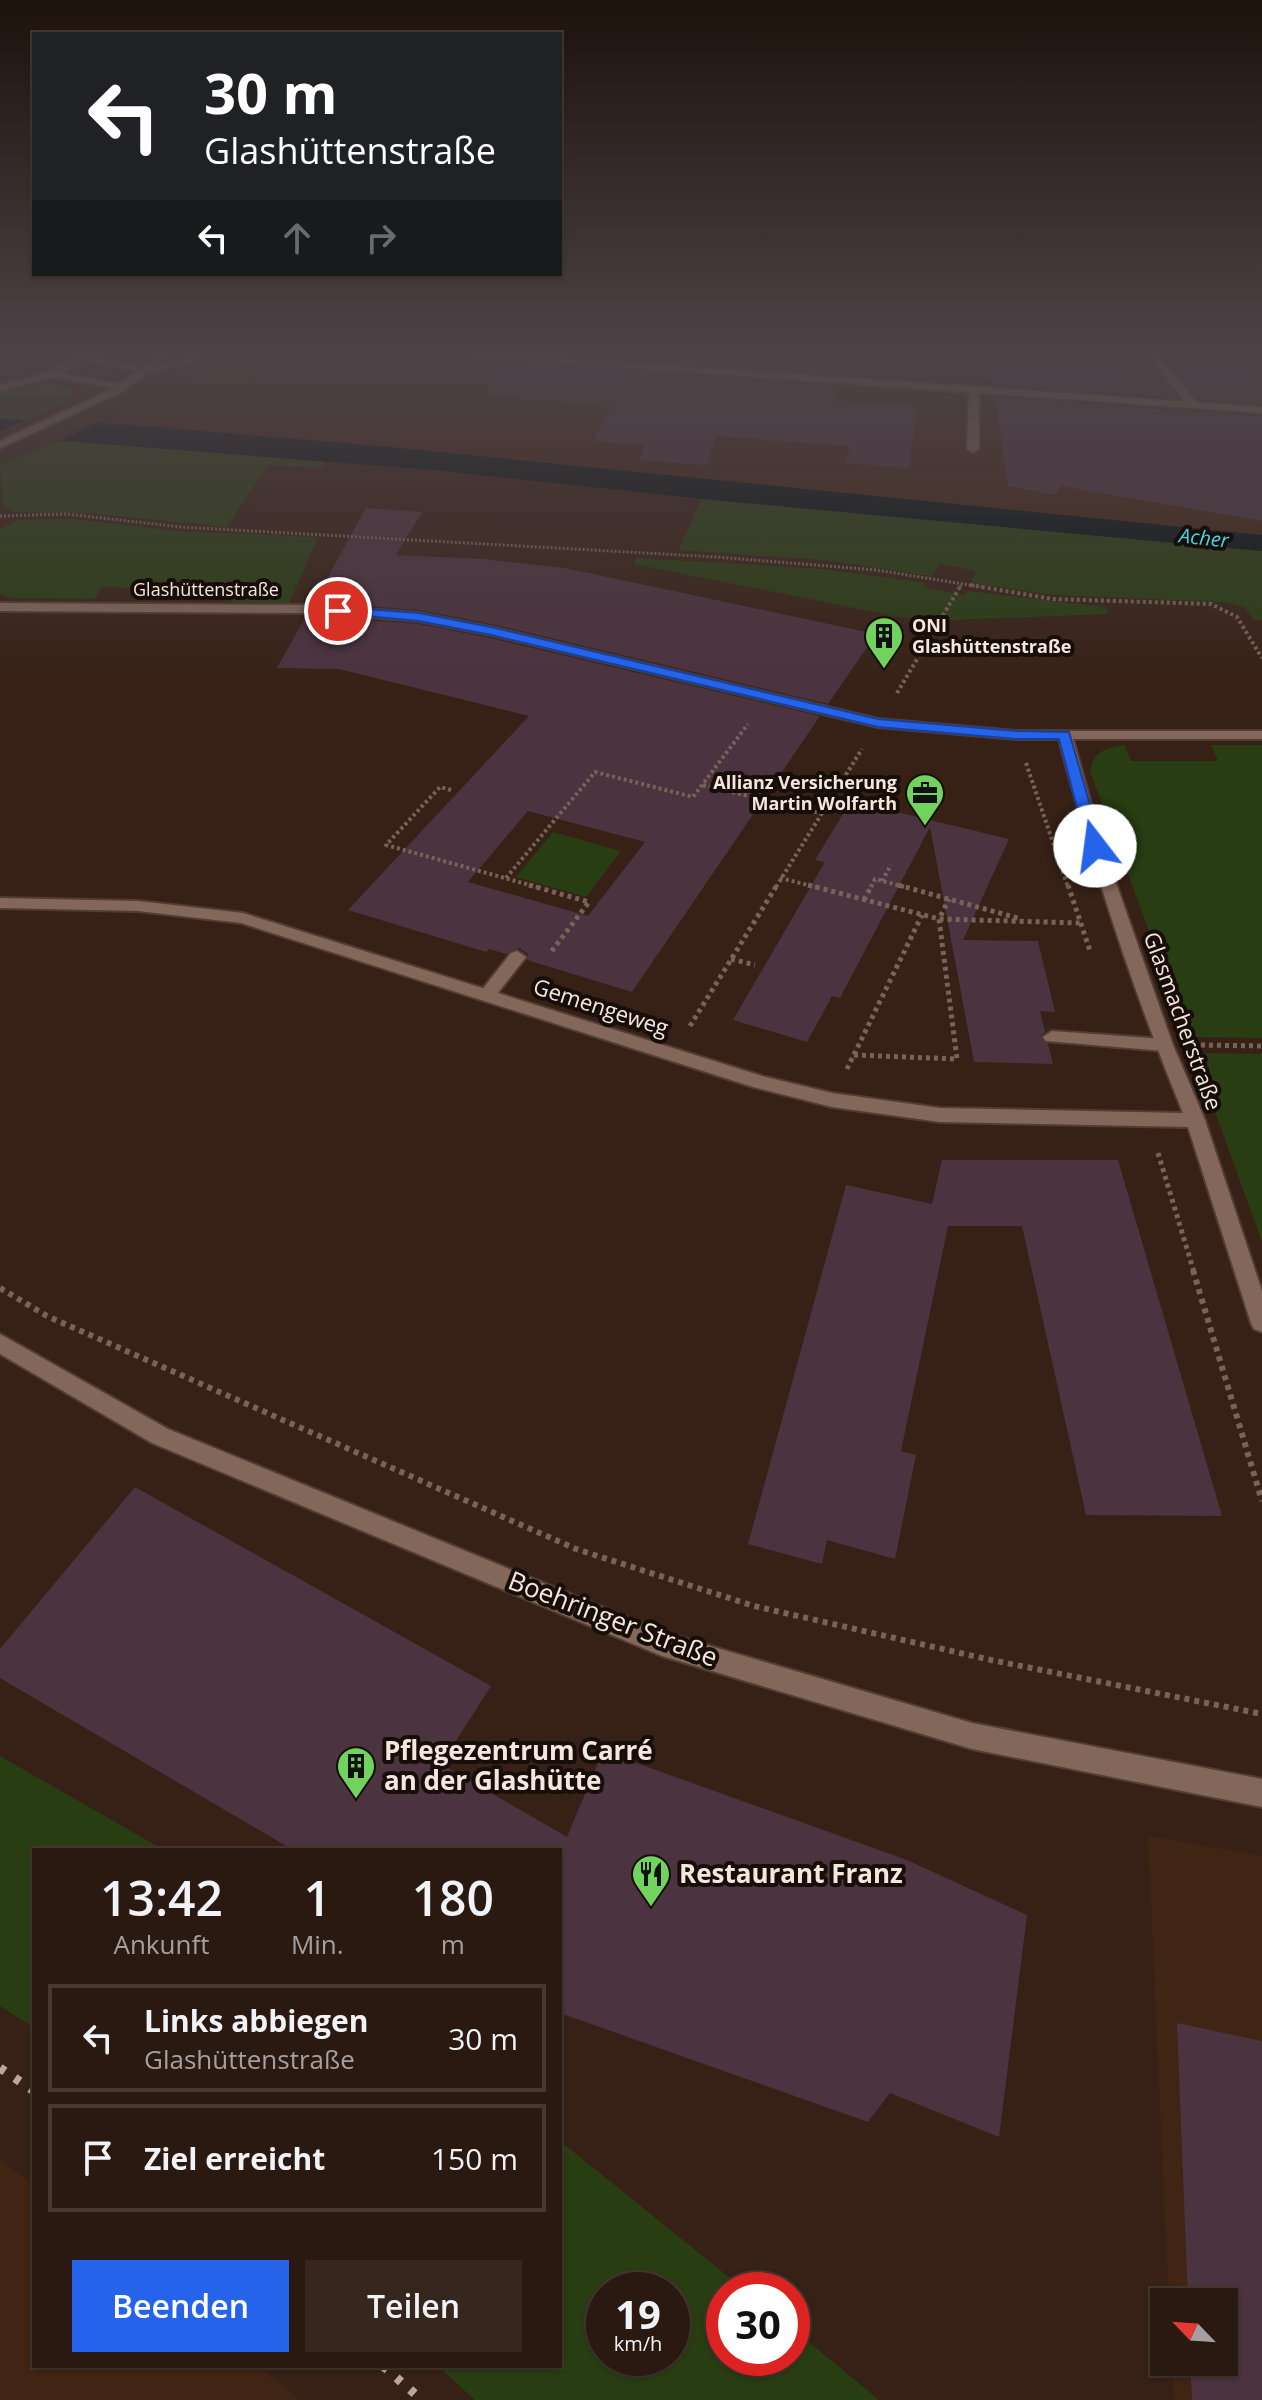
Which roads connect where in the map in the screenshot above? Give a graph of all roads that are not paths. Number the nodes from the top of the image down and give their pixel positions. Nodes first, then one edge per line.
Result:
1 (0, 607) edge
2 (1065, 735) junction
3 (1262, 735) edge
4 (0, 903) edge
5 (517, 957) dead end
6 (487, 995) junction
7 (1052, 1037) dead end
8 (1164, 1045) junction
9 (1195, 1120) junction
10 (1262, 1323) edge
11 (0, 1343) edge
12 (1262, 1793) edge

1 - 2 street, Glashüttenstraße
2 - 3 street, Glashüttenstraße
2 - 8 street, Glasmacherstraße
4 - 6 street, Gemengeweg
5 - 6 street
6 - 9 street, Gemengeweg
7 - 8 street
8 - 9 street, Glasmacherstraße
9 - 10 street, Glasmacherstraße
11 - 12 street, Boehringer Straße

